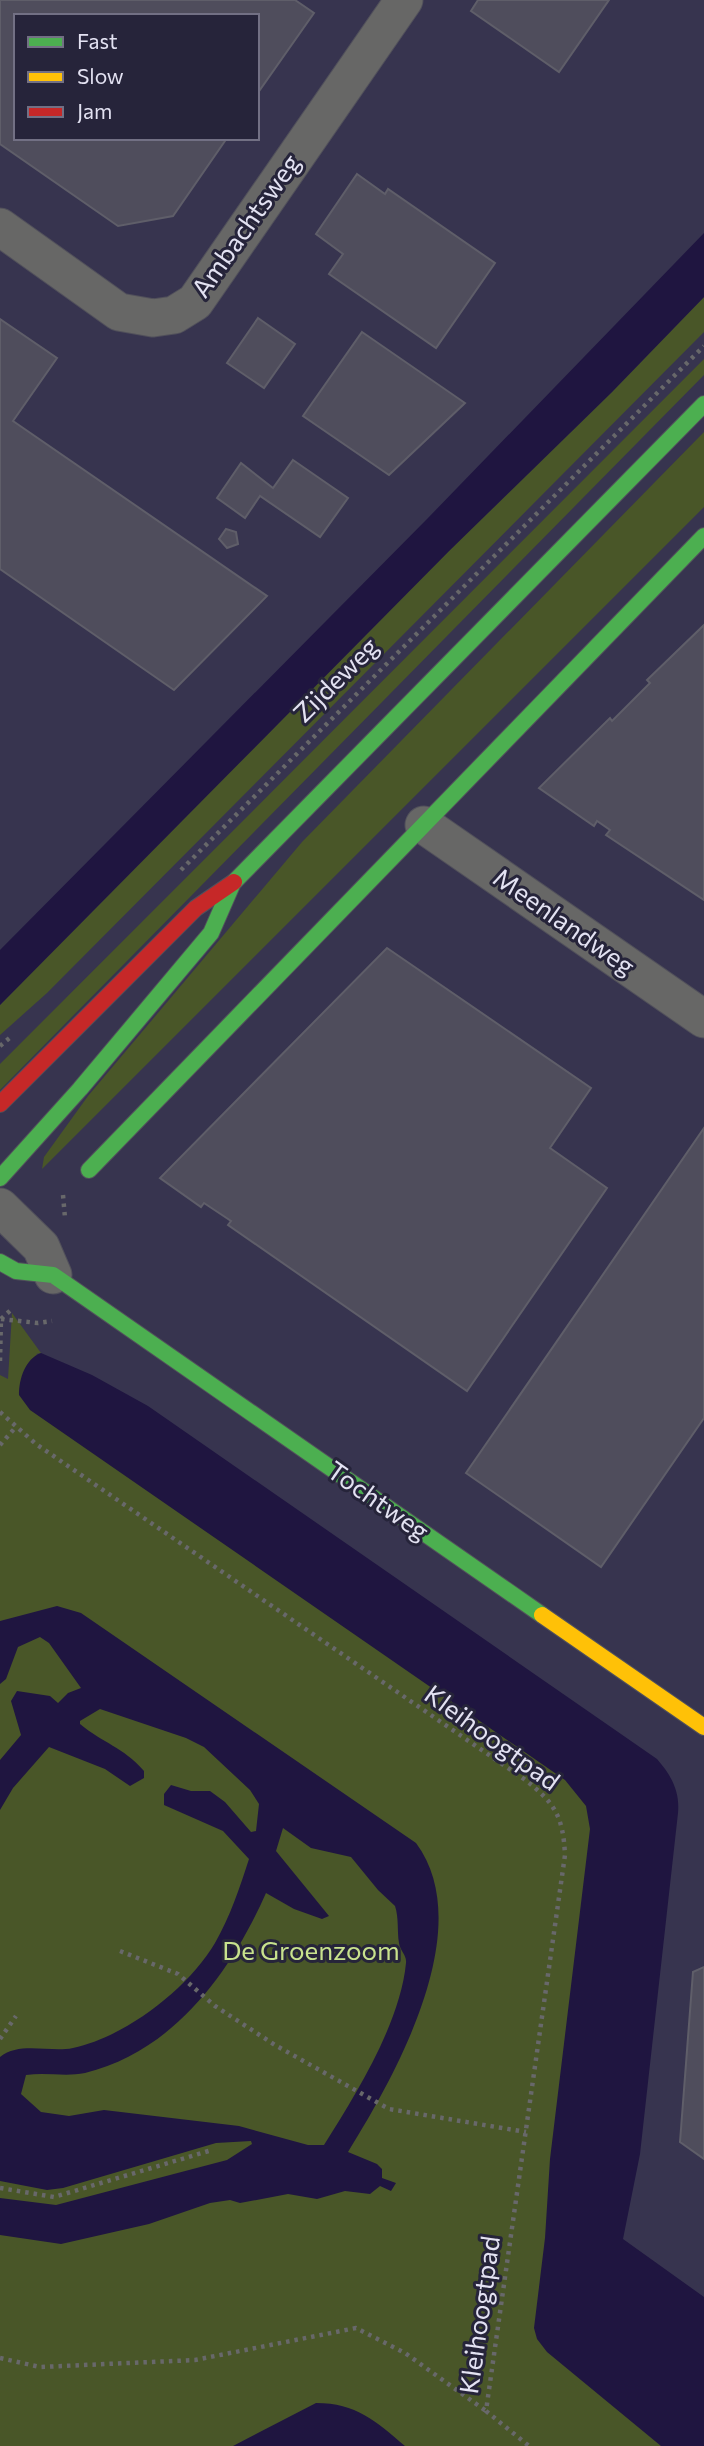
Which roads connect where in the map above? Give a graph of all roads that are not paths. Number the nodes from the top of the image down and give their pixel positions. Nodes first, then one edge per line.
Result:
1 (404, 0) edge
2 (0, 227) edge
3 (704, 404) edge
4 (704, 536) edge
5 (424, 825) junction
6 (233, 883) junction
7 (704, 1019) edge
8 (0, 1104) edge
9 (89, 1170) dead end
10 (0, 1178) edge
11 (0, 1207) edge
12 (0, 1262) edge
13 (53, 1275) junction
14 (704, 1727) edge

1 - 2 street, Ambachtsweg
3 - 6 street
4 - 5 street
5 - 7 street, Meenlandweg
5 - 9 street
6 - 8 street
6 - 10 street
11 - 13 street, Tochtweg
12 - 13 street, Tochtweg
13 - 14 street, Tochtweg

